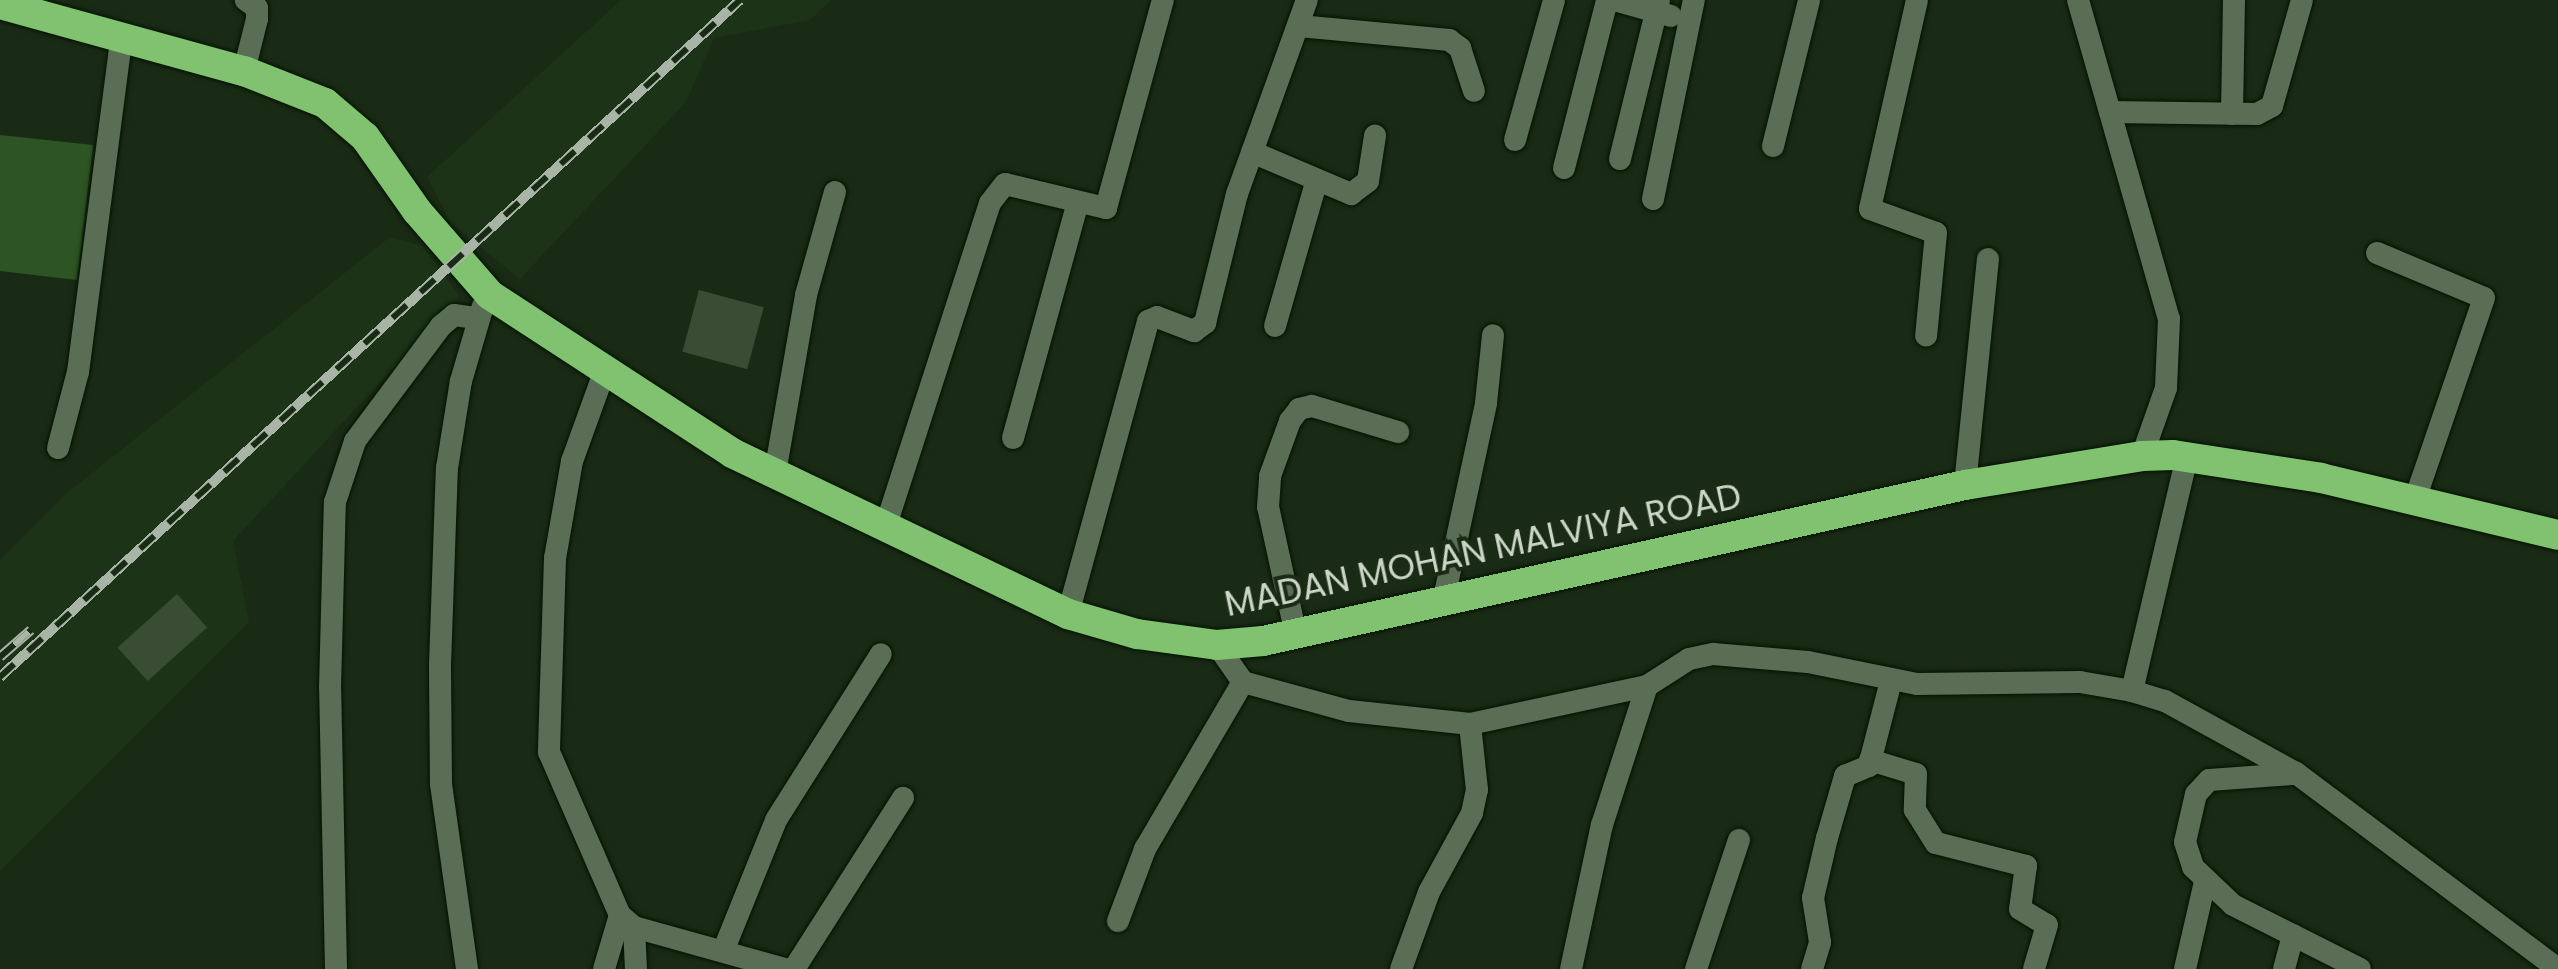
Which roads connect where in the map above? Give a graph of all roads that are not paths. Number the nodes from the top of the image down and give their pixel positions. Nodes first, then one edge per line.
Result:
1 (246, 0) edge
2 (1163, 0) edge
3 (1306, 0) edge
4 (1554, 0) edge
5 (1610, 0) edge
6 (1808, 0) edge
7 (1917, 0) edge
8 (2078, 0) edge
9 (2234, 0) edge
10 (2302, 0) edge
11 (0, 4) edge
12 (1658, 6) edge
13 (1691, 11) edge
14 (1299, 26) junction
15 (121, 42) junction
16 (244, 71) junction
17 (1474, 90) dead end
18 (2110, 112) junction
19 (2232, 114) junction
20 (1374, 136) dead end
21 (1515, 140) dead end
22 (1773, 146) dead end
23 (1252, 152) junction
24 (1620, 159) dead end
25 (1564, 168) dead end
26 (1316, 180) junction
27 (835, 192) dead end
28 (1653, 200) dead end
29 (1077, 205) junction
30 (2377, 253) dead end
31 (1988, 259) dead end
32 (482, 306) junction
33 (1274, 326) dead end
34 (1493, 336) dead end
35 (1926, 336) dead end
36 (605, 370) junction
37 (1398, 432) dead end
38 (1013, 438) dead end
39 (58, 448) dead end
40 (2142, 456) junction
41 (2187, 457) junction
42 (775, 473) junction
43 (1965, 485) junction
44 (2414, 500) junction
45 (886, 525) junction
46 (2558, 535) edge
47 (1444, 598) junction
48 (1068, 614) junction
49 (1296, 635) junction
50 (1217, 645) junction
51 (881, 654) dead end
52 (1891, 681) junction
53 (1242, 682) junction
54 (1647, 686) junction
55 (2132, 691) junction
56 (1470, 724) junction
57 (1870, 760) junction
58 (2296, 774) junction
59 (902, 798) dead end
60 (1739, 840) dead end
61 (2204, 882) junction
62 (627, 921) junction
63 (1118, 921) dead end
64 (2294, 935) junction
65 (724, 949) junction
66 (2558, 968) edge
67 (336, 969) edge
68 (468, 969) edge
69 (604, 969) edge
70 (636, 969) edge
71 (784, 969) edge
72 (794, 969) edge
73 (1401, 969) edge
74 (1571, 969) edge
75 (1696, 969) edge
76 (1812, 969) edge
77 (2034, 969) edge
78 (2185, 969) edge
79 (2284, 969) edge
80 (2360, 969) edge

1 - 16 street
2 - 29 street
3 - 14 street
4 - 21 street
5 - 12 street
5 - 25 street
6 - 22 street
7 - 35 street
8 - 18 street
9 - 19 street
10 - 19 street
11 - 15 highway, MADAN MOHAN MALVIYA ROAD
12 - 13 street
12 - 24 street
13 - 28 street
14 - 17 street
14 - 23 street
15 - 16 highway, MADAN MOHAN MALVIYA ROAD
15 - 39 street
16 - 32 highway, MADAN MOHAN MALVIYA ROAD
18 - 19 street
18 - 40 street
20 - 26 street
23 - 26 street
23 - 48 street
26 - 33 street
27 - 42 street
29 - 38 street
29 - 45 street
30 - 44 street
31 - 43 street
32 - 36 highway, MADAN MOHAN MALVIYA ROAD
32 - 67 street
32 - 68 street
34 - 47 street
36 - 42 highway, MADAN MOHAN MALVIYA ROAD
36 - 62 street
37 - 49 street
40 - 41 highway, MADAN MOHAN MALVIYA ROAD
40 - 43 highway, MADAN MOHAN MALVIYA ROAD
41 - 44 highway, MADAN MOHAN MALVIYA ROAD
41 - 55 street
42 - 45 highway, MADAN MOHAN MALVIYA ROAD
43 - 47 highway, MADAN MOHAN MALVIYA ROAD
44 - 46 highway, MADAN MOHAN MALVIYA ROAD
45 - 48 highway, MADAN MOHAN MALVIYA ROAD
47 - 49 highway, MADAN MOHAN MALVIYA ROAD
48 - 50 highway, MADAN MOHAN MALVIYA ROAD
49 - 50 highway, MADAN MOHAN MALVIYA ROAD
50 - 53 street
51 - 65 street
52 - 54 street
52 - 55 street
52 - 57 street
53 - 56 street
53 - 63 street
54 - 56 street
54 - 74 street
55 - 58 street
56 - 73 street
57 - 76 street
57 - 77 street
58 - 61 street
58 - 66 street
59 - 72 street
60 - 75 street
61 - 64 street
61 - 78 street
62 - 65 street
62 - 69 street
62 - 70 street
64 - 79 street
64 - 80 street
65 - 71 street

